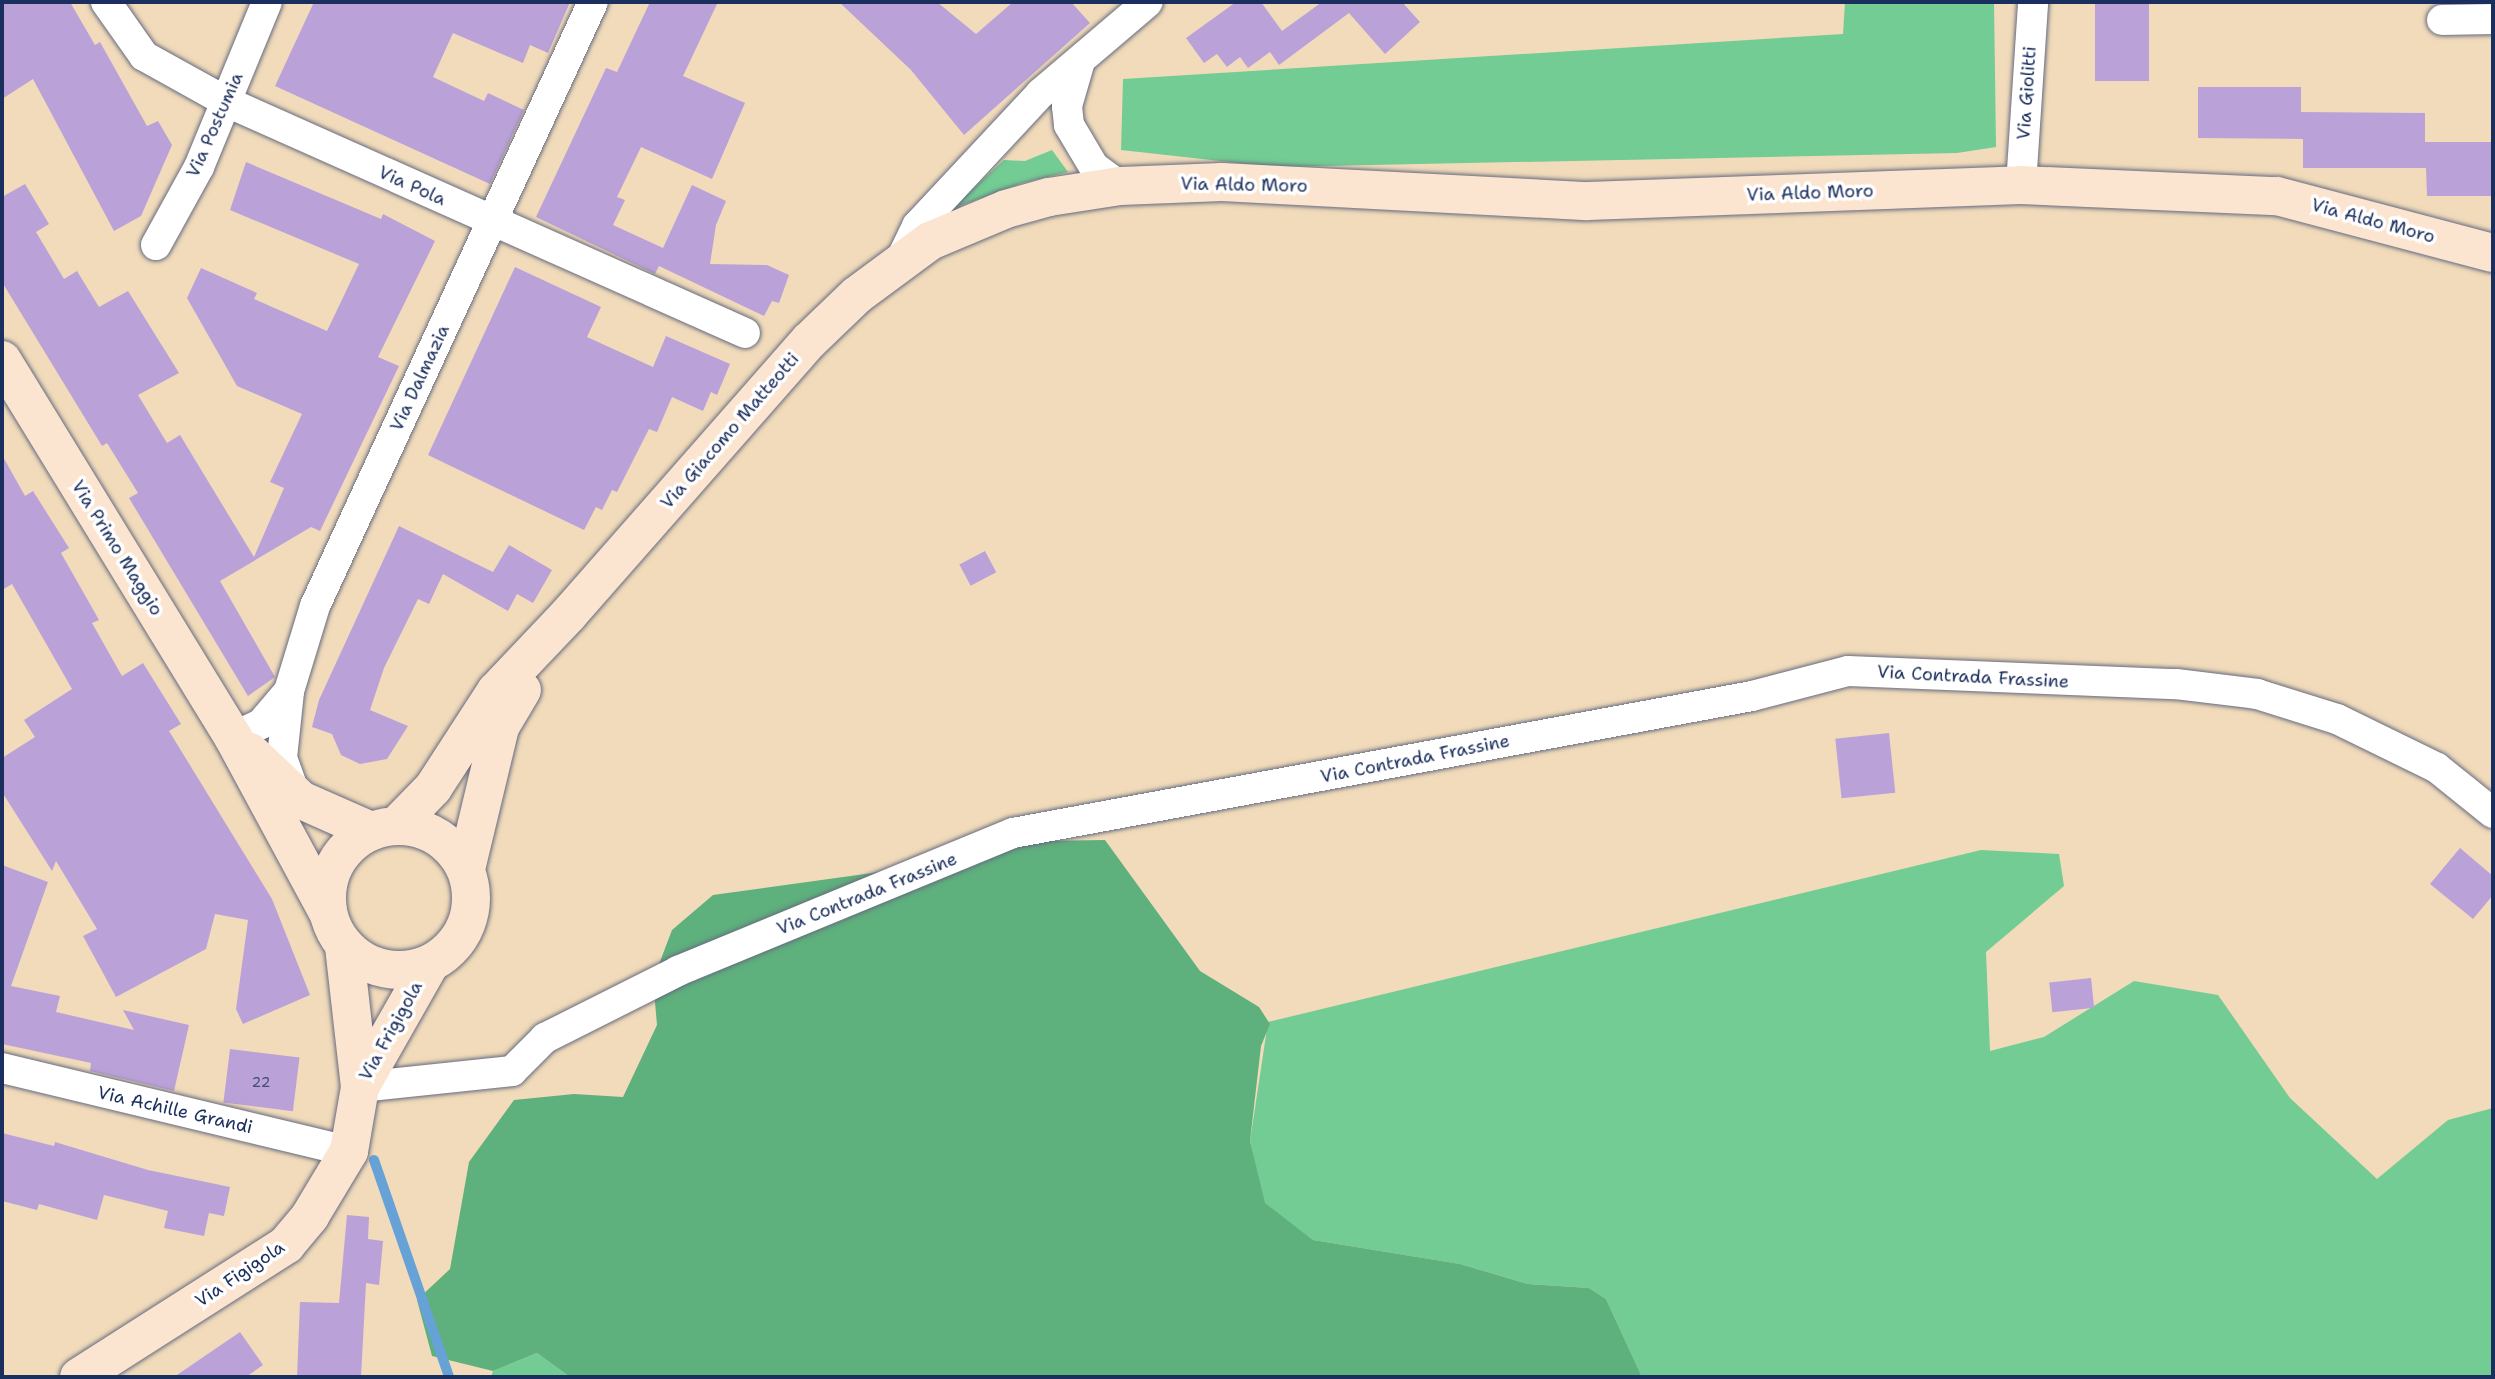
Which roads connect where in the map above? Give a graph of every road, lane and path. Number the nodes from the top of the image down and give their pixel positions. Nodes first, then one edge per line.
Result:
1 (106, 2) edge
2 (267, 2) edge
3 (593, 2) edge
4 (1148, 2) edge
5 (2034, 2) edge
6 (2493, 19) edge
7 (2442, 20) dead end
8 (1080, 61) junction
9 (227, 102) junction
10 (2021, 185) junction
11 (1120, 186) junction
12 (492, 222) junction
13 (156, 245) dead end
14 (2493, 253) edge
15 (901, 260) junction
16 (744, 333) dead end
17 (3, 363) edge
18 (569, 614) junction
19 (289, 691) junction
20 (233, 737) junction
21 (295, 794) junction
22 (2493, 813) edge
23 (384, 828) junction
24 (466, 869) junction
25 (328, 913) junction
26 (344, 946) junction
27 (430, 964) junction
28 (2, 1068) edge
29 (360, 1087) junction
30 (349, 1152) junction
31 (79, 1377) edge

1 - 9 street, Via Pola
2 - 9 street, Via Postumia
3 - 12 street, Via Dalmazia
4 - 8 street, Via Giacomo Matteotti
5 - 10 street, Via Giolitti
6 - 7 street
8 - 11 street
8 - 15 street, Via Giacomo Matteotti
9 - 12 street, Via Pola
9 - 13 street, Via Postumia
10 - 11 street, Via Aldo Moro
10 - 14 street, Via Aldo Moro
11 - 15 street, Via Giacomo Matteotti
12 - 16 street, Via Pola
12 - 19 street, Via Dalmazia
15 - 18 street, Via Giacomo Matteotti
17 - 20 street, Via Primo Maggio
18 - 23 street, Via Giacomo Matteotti
18 - 24 street, Via Giacomo Matteotti
19 - 20 street, Via Dalmazia
19 - 21 street
20 - 21 street, Via Primo Maggio
20 - 25 street, Via Primo Maggio
21 - 23 street, Via Primo Maggio
22 - 29 street, Via Contrada Frassine
23 - 24 street
23 - 25 street, Via Frigigola
24 - 27 street, Via Frigigola
25 - 26 street, Via Frigigola
26 - 27 street, Via Frigigola
26 - 29 street, Via Frigigola
27 - 29 street, Via Frigigola
28 - 30 street, Via Achille Grandi
29 - 30 street, Via Figigola
30 - 31 street, Via Figigola

